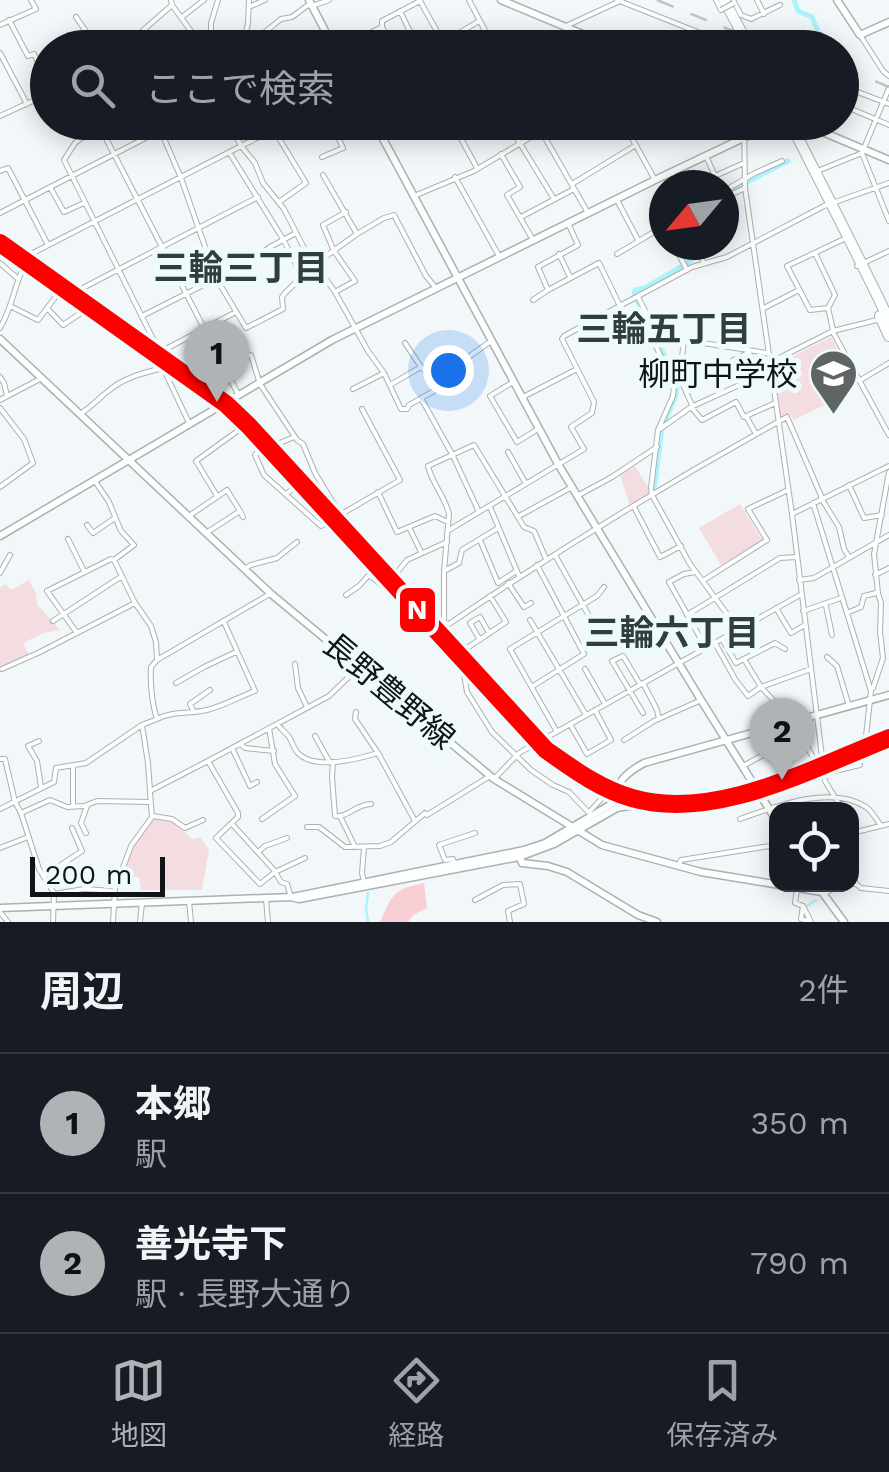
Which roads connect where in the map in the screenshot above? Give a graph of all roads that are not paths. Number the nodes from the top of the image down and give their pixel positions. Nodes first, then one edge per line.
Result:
1 (31, 0) edge
2 (204, 0) edge
3 (218, 0) edge
4 (249, 0) edge
5 (265, 0) edge
6 (329, 0) edge
7 (470, 0) edge
8 (501, 0) edge
9 (619, 0) edge
10 (716, 0) edge
11 (757, 0) edge
12 (837, 0) edge
13 (172, 3) edge
14 (311, 3) edge
15 (728, 3) edge
16 (780, 5) dead end
17 (248, 7) junction
18 (400, 11) junction
19 (764, 14) junction
20 (76, 17) dead end
21 (182, 17) junction
22 (9, 20) junction
23 (479, 21) junction
24 (889, 22) edge
25 (0, 25) edge
26 (382, 26) junction
27 (566, 26) junction
28 (85, 30) edge
29 (143, 30) edge
30 (190, 30) edge
31 (211, 30) edge
32 (246, 30) edge
33 (267, 30) edge
34 (327, 30) edge
35 (375, 30) edge
36 (384, 30) edge
37 (409, 30) edge
38 (436, 30) edge
39 (464, 30) edge
40 (484, 30) edge
41 (575, 30) edge
42 (693, 30) edge
43 (741, 30) edge
44 (857, 30) edge
45 (860, 35) joint
46 (0, 53) edge
47 (30, 55) edge
48 (889, 76) edge
49 (889, 88) edge
50 (859, 93) edge
51 (30, 103) edge
52 (886, 103) edge
53 (27, 104) junction
54 (859, 112) edge
55 (0, 116) edge
56 (876, 120) junction
57 (889, 126) edge
58 (79, 140) edge
59 (107, 140) edge
60 (142, 140) edge
61 (164, 140) edge
62 (238, 140) edge
63 (252, 140) edge
64 (280, 140) edge
65 (339, 140) edge
66 (384, 140) edge
67 (462, 140) edge
68 (518, 140) edge
69 (525, 140) edge
70 (546, 140) edge
71 (633, 140) edge
72 (740, 140) edge
73 (744, 140) edge
74 (799, 140) edge
75 (837, 140) edge
76 (520, 143) junction
77 (636, 145) junction
78 (241, 146) junction
79 (229, 152) junction
80 (862, 152) junction
81 (501, 153) junction
82 (114, 155) junction
83 (706, 156) junction
84 (322, 157) dead end
85 (889, 160) edge
86 (782, 161) dead end
87 (744, 163) junction
88 (477, 168) junction
89 (650, 170) edge
90 (676, 170) edge
91 (713, 170) edge
92 (729, 170) edge
93 (0, 171) edge
94 (814, 172) junction
95 (323, 174) dead end
96 (71, 176) junction
97 (456, 177) junction
98 (181, 178) junction
99 (649, 183) edge
100 (745, 184) junction
101 (889, 184) edge
102 (573, 186) junction
103 (739, 187) edge
104 (50, 188) junction
105 (876, 188) junction
106 (414, 196) junction
107 (258, 198) junction
108 (554, 199) junction
109 (616, 199) junction
110 (24, 200) junction
111 (137, 200) junction
112 (84, 202) junction
113 (279, 202) junction
114 (831, 205) junction
115 (346, 212) junction
116 (0, 213) edge
117 (588, 213) junction
118 (521, 218) junction
119 (94, 221) junction
120 (889, 221) edge
121 (568, 224) junction
122 (198, 228) junction
123 (296, 233) junction
124 (357, 234) junction
125 (649, 234) edge
126 (283, 239) junction
127 (844, 239) junction
128 (534, 240) junction
129 (638, 240) junction
130 (753, 244) junction
131 (48, 245) junction
132 (162, 246) junction
133 (334, 251) junction
134 (889, 251) edge
135 (815, 253) junction
136 (559, 254) junction
137 (616, 254) dead end
138 (29, 256) junction
139 (499, 256) junction
140 (682, 260) edge
141 (702, 260) edge
142 (0, 263) edge
143 (704, 263) junction
144 (315, 264) junction
145 (859, 264) junction
146 (23, 266) junction
147 (685, 267) junction
148 (118, 269) junction
149 (458, 277) junction
150 (17, 278) junction
151 (216, 278) junction
152 (302, 278) junction
153 (570, 278) junction
154 (436, 288) junction
155 (548, 290) junction
156 (800, 290) junction
157 (60, 291) junction
158 (336, 292) junction
159 (186, 293) junction
160 (637, 297) junction
161 (533, 300) dead end
162 (10, 306) junction
163 (620, 306) junction
164 (46, 308) junction
165 (828, 308) junction
166 (762, 309) junction
167 (236, 312) junction
168 (142, 316) junction
169 (887, 321) edge
170 (0, 328) edge
171 (204, 328) junction
172 (355, 328) junction
173 (833, 331) junction
174 (658, 336) junction
175 (889, 336) edge
176 (0, 338) edge
177 (491, 340) junction
178 (684, 340) junction
179 (405, 343) dead end
180 (748, 352) junction
181 (768, 353) junction
182 (220, 362) junction
183 (770, 362) junction
184 (889, 363) edge
185 (421, 367) junction
186 (187, 368) dead end
187 (577, 369) junction
188 (770, 370) junction
189 (384, 373) junction
190 (759, 374) junction
191 (0, 376) edge
192 (41, 378) junction
193 (432, 378) junction
194 (694, 379) junction
195 (859, 381) junction
196 (513, 382) junction
197 (260, 384) junction
198 (390, 385) junction
199 (353, 389) dead end
200 (7, 396) junction
201 (239, 396) junction
202 (420, 398) junction
203 (522, 398) junction
204 (0, 400) edge
205 (774, 404) junction
206 (222, 406) junction
207 (692, 406) junction
208 (0, 408) edge
209 (362, 409) dead end
210 (80, 414) junction
211 (746, 416) junction
212 (886, 421) edge
213 (778, 422) junction
214 (190, 425) junction
215 (243, 428) junction
216 (661, 428) junction
217 (538, 429) junction
218 (756, 434) junction
219 (889, 435) edge
220 (295, 436) junction
221 (275, 445) dead end
222 (657, 447) junction
223 (508, 452) dead end
224 (452, 454) junction
225 (131, 460) junction
226 (558, 464) junction
227 (889, 469) edge
228 (95, 481) junction
229 (526, 484) junction
230 (849, 485) junction
231 (299, 486) dead end
232 (0, 487) edge
233 (572, 487) junction
234 (788, 490) junction
235 (378, 492) junction
236 (287, 494) junction
237 (652, 495) junction
238 (218, 496) junction
239 (505, 496) junction
240 (577, 496) junction
241 (822, 498) junction
242 (813, 502) junction
243 (490, 506) junction
244 (634, 506) junction
245 (240, 511) junction
246 (479, 512) junction
247 (340, 514) junction
248 (792, 514) junction
249 (882, 515) junction
250 (189, 516) junction
251 (518, 516) junction
252 (243, 517) dead end
253 (115, 518) junction
254 (449, 523) junction
255 (88, 526) dead end
256 (409, 527) junction
257 (498, 528) junction
258 (597, 529) junction
259 (449, 530) junction
260 (206, 533) junction
261 (889, 535) edge
262 (0, 536) edge
263 (68, 538) dead end
264 (480, 540) junction
265 (878, 541) junction
266 (296, 542) dead end
267 (448, 542) junction
268 (681, 546) junction
269 (421, 552) junction
270 (555, 554) junction
271 (10, 555) dead end
272 (848, 556) junction
273 (797, 557) junction
274 (546, 559) junction
275 (114, 560) junction
276 (537, 565) junction
277 (832, 566) junction
278 (889, 568) edge
279 (244, 569) junction
280 (84, 571) junction
281 (444, 571) junction
282 (696, 572) junction
283 (0, 573) edge
284 (518, 574) junction
285 (395, 575) dead end
286 (875, 575) junction
287 (122, 576) junction
288 (799, 580) junction
289 (702, 581) junction
290 (508, 583) junction
291 (604, 588) dead end
292 (878, 592) junction
293 (270, 593) junction
294 (800, 594) junction
295 (346, 595) dead end
296 (490, 596) junction
297 (842, 598) junction
298 (715, 600) junction
299 (881, 602) junction
300 (135, 603) junction
301 (531, 604) dead end
302 (825, 604) junction
303 (582, 606) junction
304 (776, 608) junction
305 (803, 611) junction
306 (889, 612) edge
307 (466, 613) junction
308 (847, 613) junction
309 (64, 614) junction
310 (687, 615) junction
311 (565, 616) junction
312 (530, 620) dead end
313 (54, 621) dead end
314 (224, 622) junction
315 (444, 622) junction
316 (472, 622) junction
317 (805, 625) junction
318 (431, 629) junction
319 (77, 632) junction
320 (620, 632) dead end
321 (733, 632) junction
322 (489, 633) junction
323 (538, 633) junction
324 (832, 635) dead end
325 (722, 638) junction
326 (480, 640) junction
327 (715, 642) junction
328 (706, 648) junction
329 (785, 648) dead end
330 (236, 652) junction
331 (826, 657) dead end
332 (744, 659) junction
333 (157, 660) junction
334 (294, 664) dead end
335 (679, 664) junction
336 (478, 665) dead end
337 (359, 666) junction
338 (812, 668) junction
339 (2, 669) edge
340 (559, 669) junction
341 (585, 669) dead end
342 (176, 683) dead end
343 (642, 684) junction
344 (532, 687) junction
345 (761, 687) junction
346 (210, 690) dead end
347 (631, 690) junction
348 (872, 695) junction
349 (889, 695) edge
350 (701, 700) junction
351 (606, 704) junction
352 (849, 706) junction
353 (307, 708) junction
354 (595, 710) junction
355 (194, 712) junction
356 (356, 712) dead end
357 (643, 714) dead end
358 (818, 714) junction
359 (586, 715) junction
360 (157, 719) junction
361 (659, 719) junction
362 (793, 721) junction
363 (277, 724) junction
364 (570, 724) junction
365 (142, 726) junction
366 (270, 728) junction
367 (558, 732) junction
368 (800, 734) junction
369 (315, 736) dead end
370 (889, 737) edge
371 (624, 740) dead end
372 (726, 740) junction
373 (868, 740) junction
374 (38, 741) dead end
375 (240, 744) junction
376 (232, 748) junction
377 (274, 751) junction
378 (378, 753) junction
379 (516, 756) junction
380 (0, 758) edge
381 (331, 761) junction
382 (208, 762) junction
383 (73, 764) junction
384 (821, 765) junction
385 (860, 765) dead end
386 (742, 766) junction
387 (9, 778) junction
388 (492, 778) junction
389 (0, 781) edge
390 (257, 782) dead end
391 (42, 787) junction
392 (756, 789) junction
393 (150, 791) junction
394 (607, 793) dead end
395 (834, 797) junction
396 (15, 802) junction
397 (149, 802) junction
398 (792, 802) edge
399 (837, 802) edge
400 (370, 804) dead end
401 (87, 805) junction
402 (616, 805) junction
403 (74, 806) junction
404 (769, 808) edge
405 (0, 809) edge
406 (769, 809) edge
407 (21, 813) junction
408 (590, 814) junction
409 (152, 816) junction
410 (340, 816) junction
411 (262, 819) dead end
412 (740, 819) dead end
413 (202, 820) dead end
414 (414, 822) junction
415 (232, 824) junction
416 (889, 824) edge
417 (306, 826) dead end
418 (881, 826) junction
419 (72, 828) dead end
420 (574, 829) junction
421 (859, 831) edge
422 (86, 833) dead end
423 (475, 833) dead end
424 (30, 837) junction
425 (287, 838) dead end
426 (769, 846) edge
427 (0, 848) edge
428 (355, 848) junction
429 (364, 848) junction
430 (258, 852) junction
431 (518, 854) junction
432 (305, 858) dead end
433 (454, 864) junction
434 (678, 866) junction
435 (274, 872) junction
436 (44, 876) junction
437 (364, 882) junction
438 (769, 885) edge
439 (859, 887) edge
440 (115, 891) junction
441 (889, 891) edge
442 (797, 892) edge
443 (814, 892) edge
444 (823, 893) joint
445 (54, 894) junction
446 (292, 898) junction
447 (266, 900) junction
448 (475, 900) dead end
449 (189, 901) junction
450 (142, 903) junction
451 (114, 904) junction
452 (53, 906) junction
453 (803, 906) dead end
454 (0, 910) edge
455 (8, 922) edge
456 (53, 922) edge
457 (113, 922) edge
458 (140, 922) edge
459 (191, 922) edge
460 (268, 922) edge
461 (510, 922) edge
462 (657, 922) edge
463 (844, 922) edge

1 - 22 street
2 - 21 street
3 - 31 street
4 - 17 street
5 - 17 street
6 - 14 street
7 - 23 street
8 - 27 street
9 - 27 street
9 - 42 street
10 - 15 street
11 - 19 street
12 - 44 street
13 - 21 street
13 - 29 street
14 - 33 street
14 - 34 street
15 - 19 street
15 - 43 highway
16 - 19 street
17 - 32 street
18 - 26 street
18 - 37 street
18 - 38 street
20 - 28 street
21 - 30 street
22 - 25 street
22 - 47 street
23 - 39 street
23 - 40 street
24 - 45 street
26 - 35 street
26 - 36 street
27 - 41 street
45 - 48 street
46 - 53 street
49 - 52 street
50 - 52 street
51 - 53 street
52 - 56 street
53 - 55 street
54 - 56 street
56 - 57 street
56 - 80 street
58 - 96 street
59 - 82 street
60 - 82 street
61 - 98 street
62 - 78 street
63 - 78 street
64 - 113 street
65 - 84 street
66 - 106 street
67 - 88 street
68 - 76 street
69 - 76 street
70 - 102 street
71 - 77 street
72 - 83 street
73 - 87 street
74 - 94 highway
75 - 80 street
76 - 81 street
76 - 108 street
77 - 89 street
77 - 102 street
78 - 79 street
78 - 113 street
79 - 98 street
79 - 107 street
80 - 85 street
80 - 94 street
80 - 105 street
81 - 88 street
81 - 118 street
82 - 96 street
82 - 111 street
83 - 90 street
83 - 91 street
86 - 100 street
87 - 92 street
87 - 100 street
88 - 97 street
93 - 110 street
94 - 114 highway
95 - 115 street
96 - 104 street
96 - 112 street
97 - 106 street
97 - 139 street
98 - 111 street
98 - 122 street
99 - 109 street
100 - 103 street
100 - 130 street
101 - 105 street
102 - 108 street
102 - 117 street
104 - 110 street
104 - 112 street
105 - 114 street
105 - 120 street
106 - 149 street
107 - 122 street
107 - 126 street
108 - 118 street
109 - 117 street
109 - 129 street
110 - 116 street
110 - 131 street
111 - 119 street
111 - 132 street
112 - 119 street
113 - 123 street
114 - 127 highway
114 - 130 street
114 - 145 highway
115 - 124 street
115 - 133 street
117 - 121 street
118 - 128 street
119 - 131 street
119 - 148 street
121 - 128 street
121 - 136 street
122 - 132 street
122 - 151 street
123 - 126 street
123 - 144 street
124 - 133 street
124 - 154 street
125 - 129 street
126 - 151 street
126 - 152 street
127 - 135 street
127 - 145 highway
128 - 139 street
129 - 137 street
130 - 143 street
130 - 166 street
131 - 138 street
132 - 148 street
132 - 159 street
133 - 144 street
133 - 158 street
134 - 145 street
135 - 156 street
135 - 165 street
136 - 153 street
136 - 155 street
138 - 146 street
138 - 148 street
139 - 149 street
140 - 147 street
141 - 143 street
142 - 150 street
143 - 147 street
144 - 152 street
144 - 158 street
145 - 169 highway
146 - 150 street
146 - 157 street
147 - 160 street
148 - 168 street
149 - 154 street
149 - 177 street
150 - 162 street
151 - 159 street
151 - 167 street
152 - 167 street
153 - 155 street
153 - 163 street
154 - 172 street
155 - 161 street
156 - 165 street
156 - 166 street
157 - 164 street
157 - 164 street
158 - 172 street
159 - 168 street
159 - 171 street
160 - 163 street
160 - 174 street
162 - 164 street
162 - 170 street
163 - 187 street
165 - 173 street
166 - 181 street
167 - 171 street
168 - 171 street
169 - 173 street
169 - 175 highway
171 - 182 street
172 - 189 street
172 - 197 street
173 - 183 street
173 - 195 street
174 - 178 street
174 - 216 street
176 - 192 street, 長野豊野線
177 - 193 street
177 - 196 street
178 - 180 street
178 - 194 street
179 - 185 street
180 - 181 street
180 - 190 street
180 - 194 street
181 - 183 street
182 - 186 street
182 - 197 street
182 - 201 street
183 - 188 street
184 - 195 street
185 - 193 street
185 - 198 street
187 - 203 street
187 - 226 street
188 - 190 street
188 - 205 street
189 - 198 street
189 - 199 street
190 - 207 street
191 - 200 street
192 - 200 street
192 - 210 street, 長野豊野線
193 - 202 street
194 - 207 street
195 - 212 street
196 - 203 street
196 - 217 street
197 - 201 street
197 - 220 street
198 - 202 street
200 - 204 street
201 - 206 street
202 - 224 street
203 - 217 street
205 - 211 street
205 - 213 street
206 - 214 street
206 - 215 street
207 - 211 street
207 - 216 street
208 - 232 street
209 - 235 street
210 - 214 street
210 - 225 street, 長野豊野線
211 - 218 street
212 - 219 street
213 - 218 street
213 - 234 street
213 - 241 street
214 - 225 street
215 - 236 street
215 - 238 street
216 - 222 street
217 - 226 street
218 - 237 street
220 - 221 street
220 - 247 street
222 - 237 street
222 - 240 street
223 - 229 street
224 - 239 street
224 - 246 street
224 - 254 street
225 - 228 street
225 - 250 street, 長野豊野線
226 - 229 street
226 - 233 street
227 - 230 street
227 - 249 street
228 - 253 street
228 - 262 street
229 - 239 street
230 - 241 street
230 - 249 street
231 - 236 street
233 - 240 street
233 - 251 street
234 - 248 street
234 - 289 street
235 - 247 street
235 - 256 street
236 - 247 street
237 - 244 street
237 - 268 street
238 - 245 street
238 - 250 street
239 - 243 street
239 - 251 street
240 - 258 street
241 - 242 street
241 - 272 street
242 - 248 street
242 - 277 street
243 - 246 street
243 - 257 street
244 - 258 street
244 - 268 street
245 - 252 street
245 - 260 street
246 - 259 street
248 - 273 street
249 - 265 street
250 - 260 street, 長野豊野線
251 - 274 street
253 - 255 street
253 - 275 street
254 - 256 street
254 - 259 street
256 - 269 street
257 - 264 street
257 - 284 street
258 - 270 street
258 - 335 street
259 - 267 street
260 - 279 street, 長野豊野線
261 - 265 street
263 - 280 street
264 - 281 street
264 - 284 street
265 - 272 street
265 - 286 street
266 - 279 street
267 - 269 street
267 - 281 street
268 - 282 street
269 - 285 street
270 - 274 street
270 - 303 street
271 - 283 street
272 - 277 street
273 - 288 street
273 - 298 street
274 - 276 street
275 - 280 street
275 - 287 street
276 - 284 street
276 - 311 street
277 - 288 street
277 - 297 street
278 - 286 street
279 - 293 street, 長野豊野線
280 - 309 street
281 - 315 street
282 - 289 street
282 - 310 street
284 - 290 street
286 - 292 street
287 - 300 street
287 - 309 street
288 - 294 street
289 - 298 street
290 - 296 street
290 - 301 street
291 - 303 street
292 - 299 street
292 - 308 street
293 - 314 street
293 - 337 street, 長野豊野線
294 - 304 street
294 - 305 street
295 - 318 street
296 - 307 street
296 - 322 street
297 - 302 street
297 - 308 street
298 - 310 street
298 - 321 street
299 - 306 street
299 - 348 street
300 - 319 street
300 - 333 street
302 - 305 street
302 - 324 street
303 - 311 street
303 - 320 street
304 - 317 street
304 - 321 street
305 - 317 street
307 - 315 street
307 - 316 street
308 - 348 street
309 - 313 street
309 - 319 street
310 - 328 street
311 - 323 street
311 - 340 street
312 - 323 street
314 - 330 street
314 - 333 street
315 - 318 street
316 - 322 street
316 - 326 street
317 - 338 street
318 - 379 street
319 - 339 street
321 - 325 street
322 - 326 street
323 - 340 street
323 - 344 street
325 - 327 street
325 - 332 street
326 - 336 street
327 - 328 street
327 - 345 street
328 - 335 street
329 - 332 street
330 - 342 street
330 - 355 street
331 - 352 street
332 - 345 street
333 - 360 street
334 - 353 street
335 - 343 street
335 - 350 street
337 - 353 street
337 - 388 street, 長野豊野線
338 - 345 street
338 - 358 street
340 - 344 street
340 - 359 street
341 - 351 street
343 - 347 street
343 - 347 street
343 - 361 street
344 - 367 street
345 - 362 street
346 - 355 street
347 - 351 street
347 - 357 street
348 - 349 street
348 - 352 street
348 - 373 street
350 - 361 street
350 - 372 street
351 - 354 street
352 - 358 street
353 - 363 street
354 - 359 street
354 - 364 street
355 - 360 street
356 - 378 street
358 - 362 street
358 - 384 street
359 - 364 street
360 - 365 street
361 - 371 street
362 - 368 street
362 - 372 street
363 - 366 street
363 - 381 street
364 - 367 street
365 - 383 street
365 - 393 street
366 - 375 street
366 - 377 street
367 - 379 street
368 - 384 street
368 - 386 street
369 - 381 street
370 - 373 street
370 - 384 street
372 - 386 street
372 - 402 street
373 - 384 street
374 - 391 street
375 - 376 street
375 - 377 street
376 - 382 street
376 - 390 street
377 - 411 street
378 - 381 street
378 - 414 street
379 - 388 street
379 - 408 street
380 - 387 street
381 - 410 street
382 - 393 street
382 - 415 street
383 - 391 street
383 - 403 street
384 - 385 street
384 - 392 street
384 - 395 street
386 - 392 street
387 - 389 street
387 - 396 street
388 - 414 street
388 - 420 street, 長野豊野線
391 - 396 street
392 - 402 street
392 - 404 street
393 - 397 street
394 - 408 street
395 - 398 street
395 - 399 street
395 - 418 street
396 - 405 street
396 - 407 street
397 - 401 street
397 - 409 street
400 - 410 street
401 - 403 street
401 - 422 street
402 - 408 street
402 - 420 street
403 - 407 street
406 - 412 street
407 - 424 street
408 - 420 street
409 - 413 street
409 - 440 street
410 - 428 street
414 - 429 street
415 - 430 street
415 - 435 street
416 - 418 street
417 - 428 street
418 - 421 street
419 - 436 street
420 - 431 street
420 - 434 street, 長野豊野線
423 - 433 street
424 - 427 street
424 - 436 street
425 - 430 street
426 - 434 street
428 - 429 street
429 - 437 street
430 - 435 street
431 - 433 street
431 - 446 street
431 - 462 street
432 - 435 street
433 - 437 street
434 - 438 street, 長野豊野線
435 - 446 street
436 - 445 street
437 - 446 street
439 - 441 street
440 - 445 street
440 - 451 street
442 - 453 street
443 - 444 street, 長野豊野線
444 - 463 street
445 - 452 street
446 - 447 street
447 - 449 street
447 - 460 street
448 - 461 street
449 - 450 street
449 - 459 street
450 - 451 street
450 - 458 street
451 - 452 street
451 - 457 street
452 - 454 street
452 - 456 street
454 - 455 street

